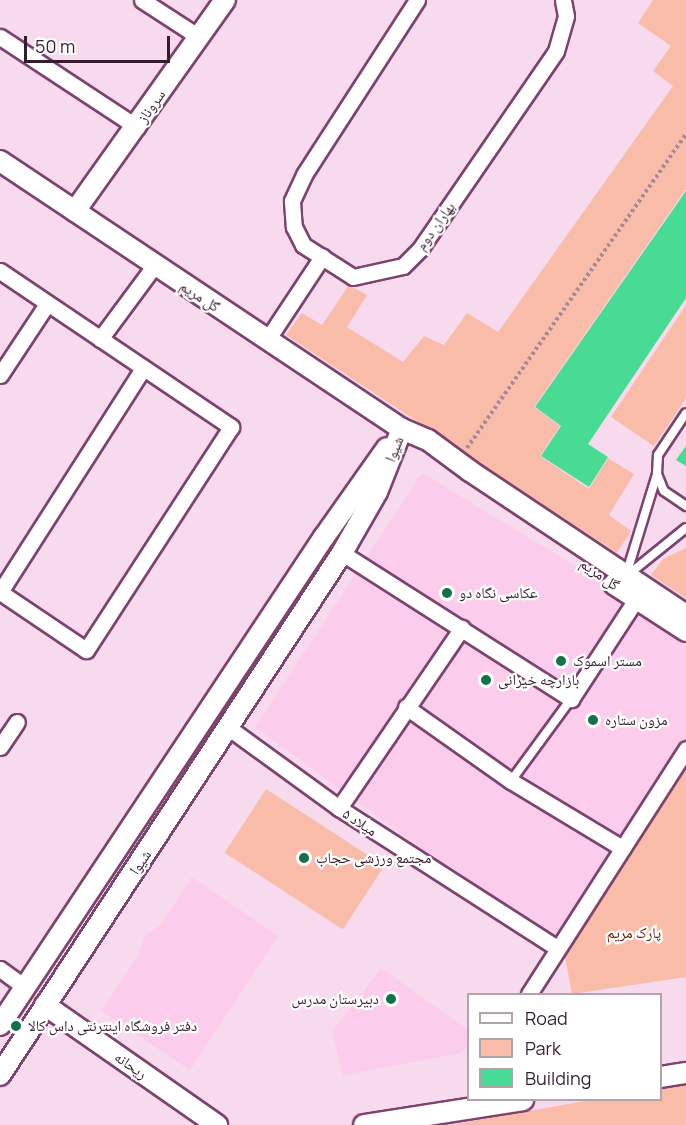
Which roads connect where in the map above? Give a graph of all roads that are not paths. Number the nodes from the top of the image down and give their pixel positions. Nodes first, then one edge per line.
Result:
1 (142, 0) edge
2 (225, 0) edge
3 (417, 0) edge
4 (563, 0) edge
5 (0, 37) edge
6 (199, 37) junction
7 (137, 127) junction
8 (0, 161) edge
9 (75, 211) junction
10 (322, 257) junction
11 (154, 266) junction
12 (0, 272) edge
13 (46, 304) junction
14 (100, 339) junction
15 (267, 340) junction
16 (143, 368) junction
17 (0, 375) edge
18 (686, 413) edge
19 (402, 429) junction
20 (657, 474) junction
21 (686, 506) edge
22 (686, 528) edge
23 (342, 553) junction
24 (622, 581) junction
25 (640, 594) junction
26 (686, 615) edge
27 (462, 628) junction
28 (686, 631) edge
29 (571, 699) junction
30 (406, 707) junction
31 (17, 722) dead end
32 (229, 728) junction
33 (0, 747) edge
34 (686, 749) edge
35 (511, 781) junction
36 (339, 808) junction
37 (622, 848) junction
38 (105, 870) junction
39 (125, 885) junction
40 (557, 948) junction
41 (0, 969) edge
42 (26, 988) junction
43 (530, 993) edge
44 (6, 1004) edge
45 (45, 1005) junction
46 (0, 1025) edge
47 (686, 1073) edge
48 (0, 1075) edge
49 (662, 1077) edge
50 (493, 1101) edge
51 (464, 1102) edge
52 (217, 1125) edge
53 (364, 1125) edge

1 - 6 street
2 - 6 street, سروناز
3 - 10 street, بهاران دوم
4 - 10 street, بهاران دوم
5 - 7 street
6 - 7 street, سروناز
7 - 9 street, سروناز
8 - 9 street, گل مریم
9 - 11 street, گل مریم
10 - 15 street
11 - 14 street
11 - 15 street, گل مریم
12 - 13 street
13 - 14 street
13 - 17 street
14 - 16 street
15 - 19 street, گل مریم
16 - 16 street
18 - 20 lane
19 - 23 street, شیوا
19 - 24 street, گل مریم
19 - 24 street, گل مریم
19 - 38 street, شیوا
20 - 21 lane
20 - 24 lane
22 - 24 lane
23 - 27 street
23 - 32 street, شیوا
24 - 25 street, گل مریم
25 - 26 street, گل مریم
25 - 28 street, گل مریم
25 - 29 street
27 - 29 street
27 - 30 street
29 - 35 lane
30 - 35 street
30 - 36 street
31 - 33 street
32 - 36 street, میلاد ۵
32 - 39 street, شیوا
34 - 37 street
35 - 37 street
36 - 40 street, میلاد ۵
37 - 40 street
38 - 39 street
38 - 42 street, شیوا
39 - 45 street, شیوا
40 - 43 street
41 - 42 street
42 - 44 street, شیوا
44 - 46 street, شیوا
45 - 48 street, شیوا
45 - 52 street, ریحانه
47 - 49 street
50 - 51 street
51 - 53 street

